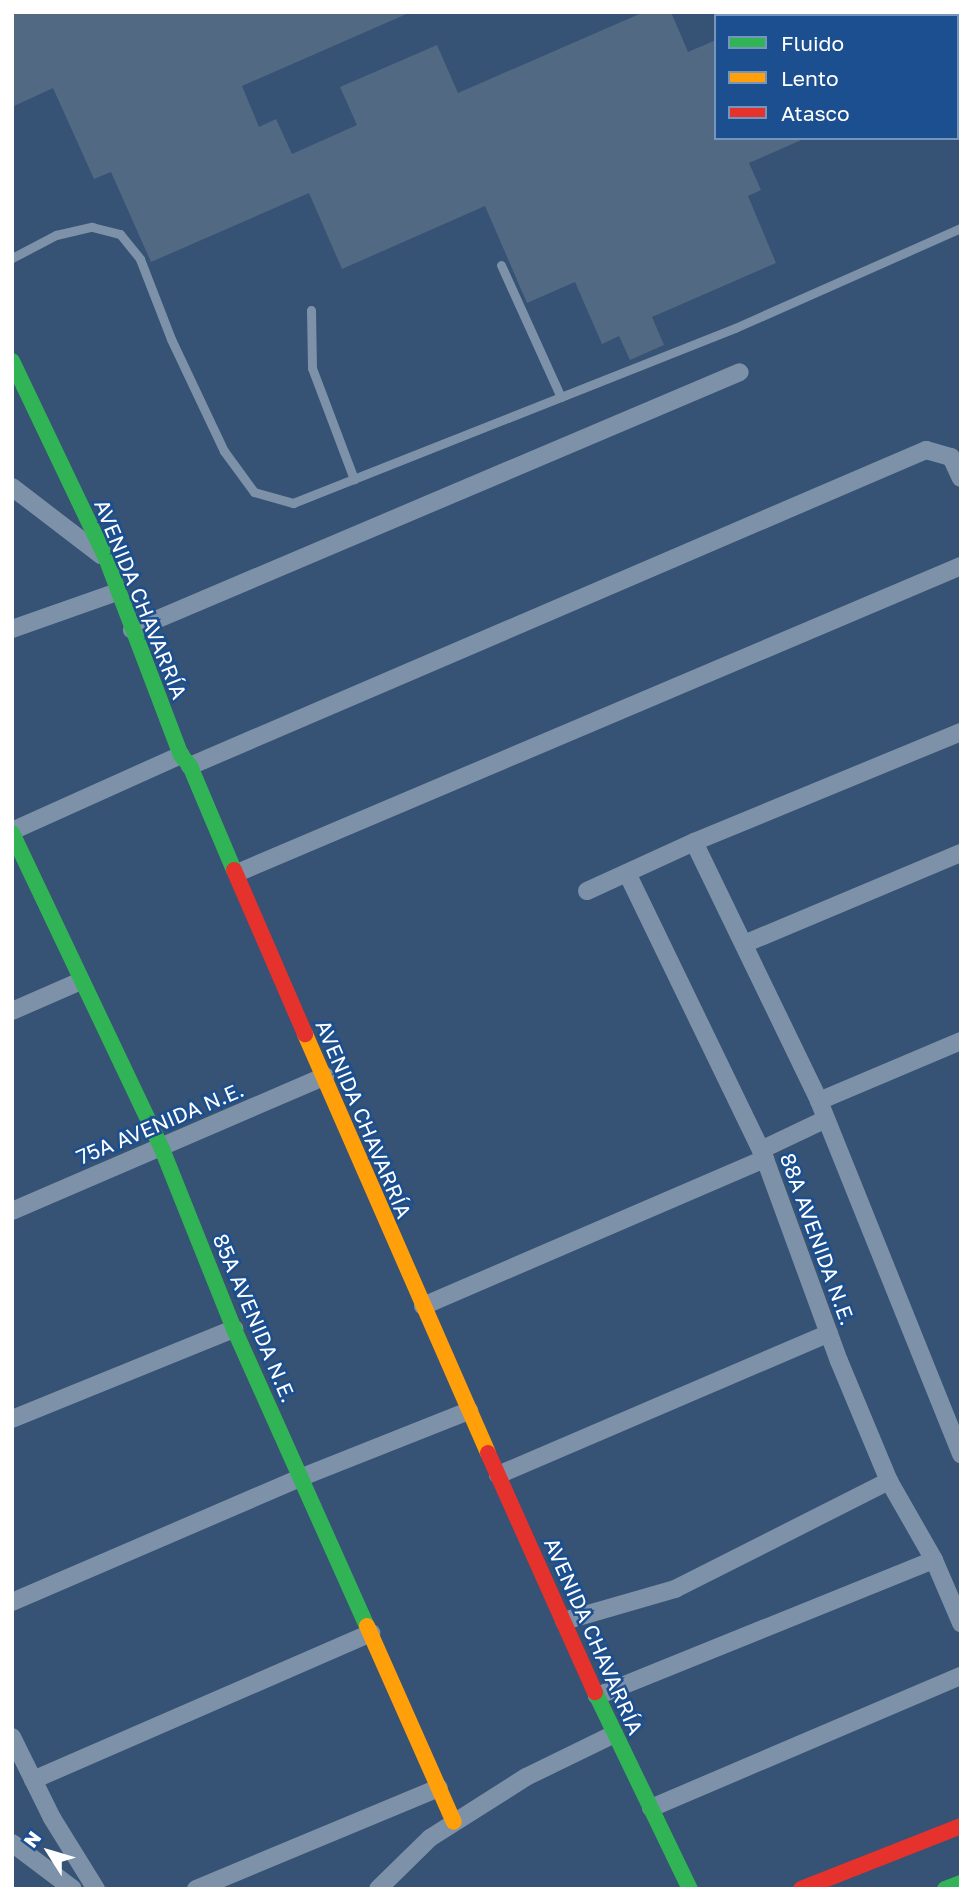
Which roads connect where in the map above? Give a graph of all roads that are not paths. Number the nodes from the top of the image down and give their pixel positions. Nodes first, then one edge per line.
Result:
1 (961, 228) edge
2 (12, 258) edge
3 (501, 265) dead end
4 (311, 310) dead end
5 (12, 360) edge
6 (740, 372) dead end
7 (561, 397) junction
8 (960, 472) edge
9 (354, 479) junction
10 (12, 487) edge
11 (106, 558) junction
12 (961, 566) edge
13 (117, 592) junction
14 (12, 629) edge
15 (132, 630) junction
16 (961, 732) edge
17 (186, 761) junction
18 (12, 832) edge
19 (694, 842) junction
20 (961, 853) edge
21 (237, 873) junction
22 (627, 873) junction
23 (587, 891) dead end
24 (744, 944) junction
25 (81, 981) junction
26 (12, 1011) edge
27 (961, 1041) edge
28 (324, 1076) junction
29 (819, 1101) junction
30 (824, 1120) junction
31 (162, 1149) junction
32 (763, 1155) junction
33 (12, 1210) edge
34 (423, 1306) junction
35 (234, 1329) junction
36 (829, 1333) junction
37 (469, 1411) junction
38 (12, 1419) edge
39 (957, 1432) edge
40 (961, 1455) edge
41 (498, 1475) junction
42 (302, 1477) junction
43 (889, 1481) junction
44 (933, 1560) junction
45 (12, 1602) edge
46 (564, 1621) junction
47 (961, 1623) edge
48 (371, 1633) junction
49 (961, 1676) edge
50 (597, 1696) junction
51 (614, 1734) junction
52 (12, 1737) edge
53 (33, 1780) junction
54 (439, 1788) junction
55 (651, 1808) junction
56 (454, 1822) junction
57 (961, 1826) edge
58 (12, 1843) edge
59 (961, 1883) edge
60 (73, 1889) edge
61 (96, 1889) edge
62 (196, 1889) edge
63 (378, 1889) edge
64 (690, 1889) edge
65 (801, 1889) edge
66 (945, 1889) edge

1 - 7 lane
2 - 9 lane
3 - 7 lane
4 - 9 lane
5 - 11 street, AVENIDA CHAVARRÍA
6 - 15 street
7 - 9 lane
8 - 17 street
10 - 11 street
11 - 13 street, AVENIDA CHAVARRÍA
12 - 21 street
13 - 14 street
13 - 15 street, AVENIDA CHAVARRÍA
15 - 17 street, AVENIDA CHAVARRÍA
16 - 19 street
17 - 18 street
17 - 21 street, AVENIDA CHAVARRÍA
18 - 25 street, 85A AVENIDA N.E.
19 - 22 street
19 - 24 street
20 - 24 street
21 - 28 street, AVENIDA CHAVARRÍA
22 - 23 street
22 - 32 street, 88A AVENIDA N.E.
24 - 29 street
25 - 26 street
25 - 31 street, 85A AVENIDA N.E.
27 - 29 street
28 - 31 street, 75A AVENIDA N.E.
28 - 34 street, AVENIDA CHAVARRÍA
29 - 30 street
30 - 32 street
30 - 39 street
31 - 33 street, 75A AVENIDA N.E.
31 - 35 street, 85A AVENIDA N.E.
32 - 34 street
32 - 36 street, 88A AVENIDA N.E.
34 - 37 street, AVENIDA CHAVARRÍA
35 - 38 street
35 - 42 street, 85A AVENIDA N.E.
36 - 41 street
36 - 43 street, 88A AVENIDA N.E.
37 - 41 street, AVENIDA CHAVARRÍA
37 - 42 street
39 - 40 street
41 - 46 street, AVENIDA CHAVARRÍA
42 - 45 street
42 - 48 street, 85A AVENIDA N.E.
43 - 44 street, 88A AVENIDA N.E.
43 - 46 street
44 - 47 street, 88A AVENIDA N.E.
44 - 50 street
46 - 50 street, AVENIDA CHAVARRÍA
48 - 53 street
48 - 54 street, 85A AVENIDA N.E.
49 - 55 street
50 - 51 street, AVENIDA CHAVARRÍA
51 - 55 street, AVENIDA CHAVARRÍA
51 - 56 street
52 - 53 street
53 - 61 street
54 - 56 street, 85A AVENIDA N.E.
54 - 62 street
55 - 64 street, AVENIDA CHAVARRÍA
56 - 63 street
57 - 65 street
58 - 60 street
59 - 66 street

